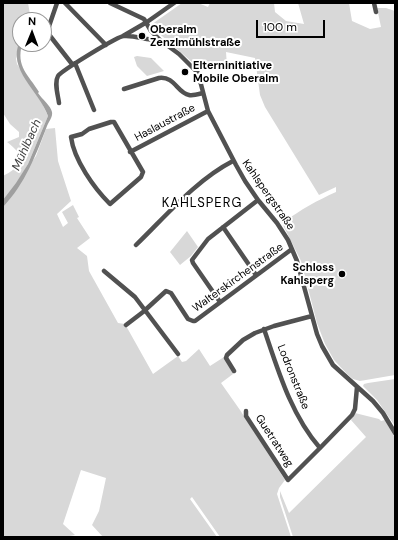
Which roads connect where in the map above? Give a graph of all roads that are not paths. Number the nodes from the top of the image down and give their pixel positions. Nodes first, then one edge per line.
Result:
1 (57, 3) edge
2 (65, 3) edge
3 (110, 3) edge
4 (174, 3) edge
5 (374, 3) edge
6 (376, 12) dead end
7 (146, 22) junction
8 (123, 36) junction
9 (160, 40) junction
10 (106, 46) junction
11 (73, 64) junction
12 (124, 89) dead end
13 (203, 93) junction
14 (58, 103) dead end
15 (94, 110) dead end
16 (208, 111) junction
17 (130, 152) junction
18 (233, 161) junction
19 (258, 200) junction
20 (223, 227) junction
21 (136, 245) dead end
22 (292, 249) junction
23 (104, 271) dead end
24 (256, 275) junction
25 (220, 302) junction
26 (145, 310) junction
27 (312, 316) junction
28 (126, 325) dead end
29 (264, 329) junction
30 (178, 354) dead end
31 (234, 371) dead end
32 (357, 387) junction
33 (246, 411) dead end
34 (395, 433) edge
35 (320, 448) junction

1 - 11 street
2 - 10 street
3 - 7 street
4 - 7 street
5 - 6 street
7 - 8 street
7 - 9 street, Kahlspergstraße
8 - 9 street
8 - 10 street
9 - 13 street, Kahlspergstraße
10 - 11 street
11 - 14 street
11 - 15 street
12 - 13 street
13 - 16 street, Kahlspergstraße
16 - 17 street, Haslaustraße
16 - 18 street, Kahlspergstraße
17 - 17 street, Haslaustraße
18 - 19 street, Kahlspergstraße
18 - 21 street
19 - 20 street
19 - 22 street, Kahlspergstraße
20 - 24 street
20 - 25 street
22 - 24 street, Walterskirchenstraße
22 - 27 street, Kahlspergstraße
23 - 26 street
24 - 25 street, Walterskirchenstraße
25 - 26 street, Walterskirchenstraße
26 - 28 street, Walterskirchenstraße
26 - 30 street
27 - 29 street
27 - 32 street, Kahlspergstraße
29 - 31 street
29 - 35 street, Lodronstraße
32 - 34 street, Kahlspergstraße
32 - 35 street
33 - 35 street, Guetratweg

